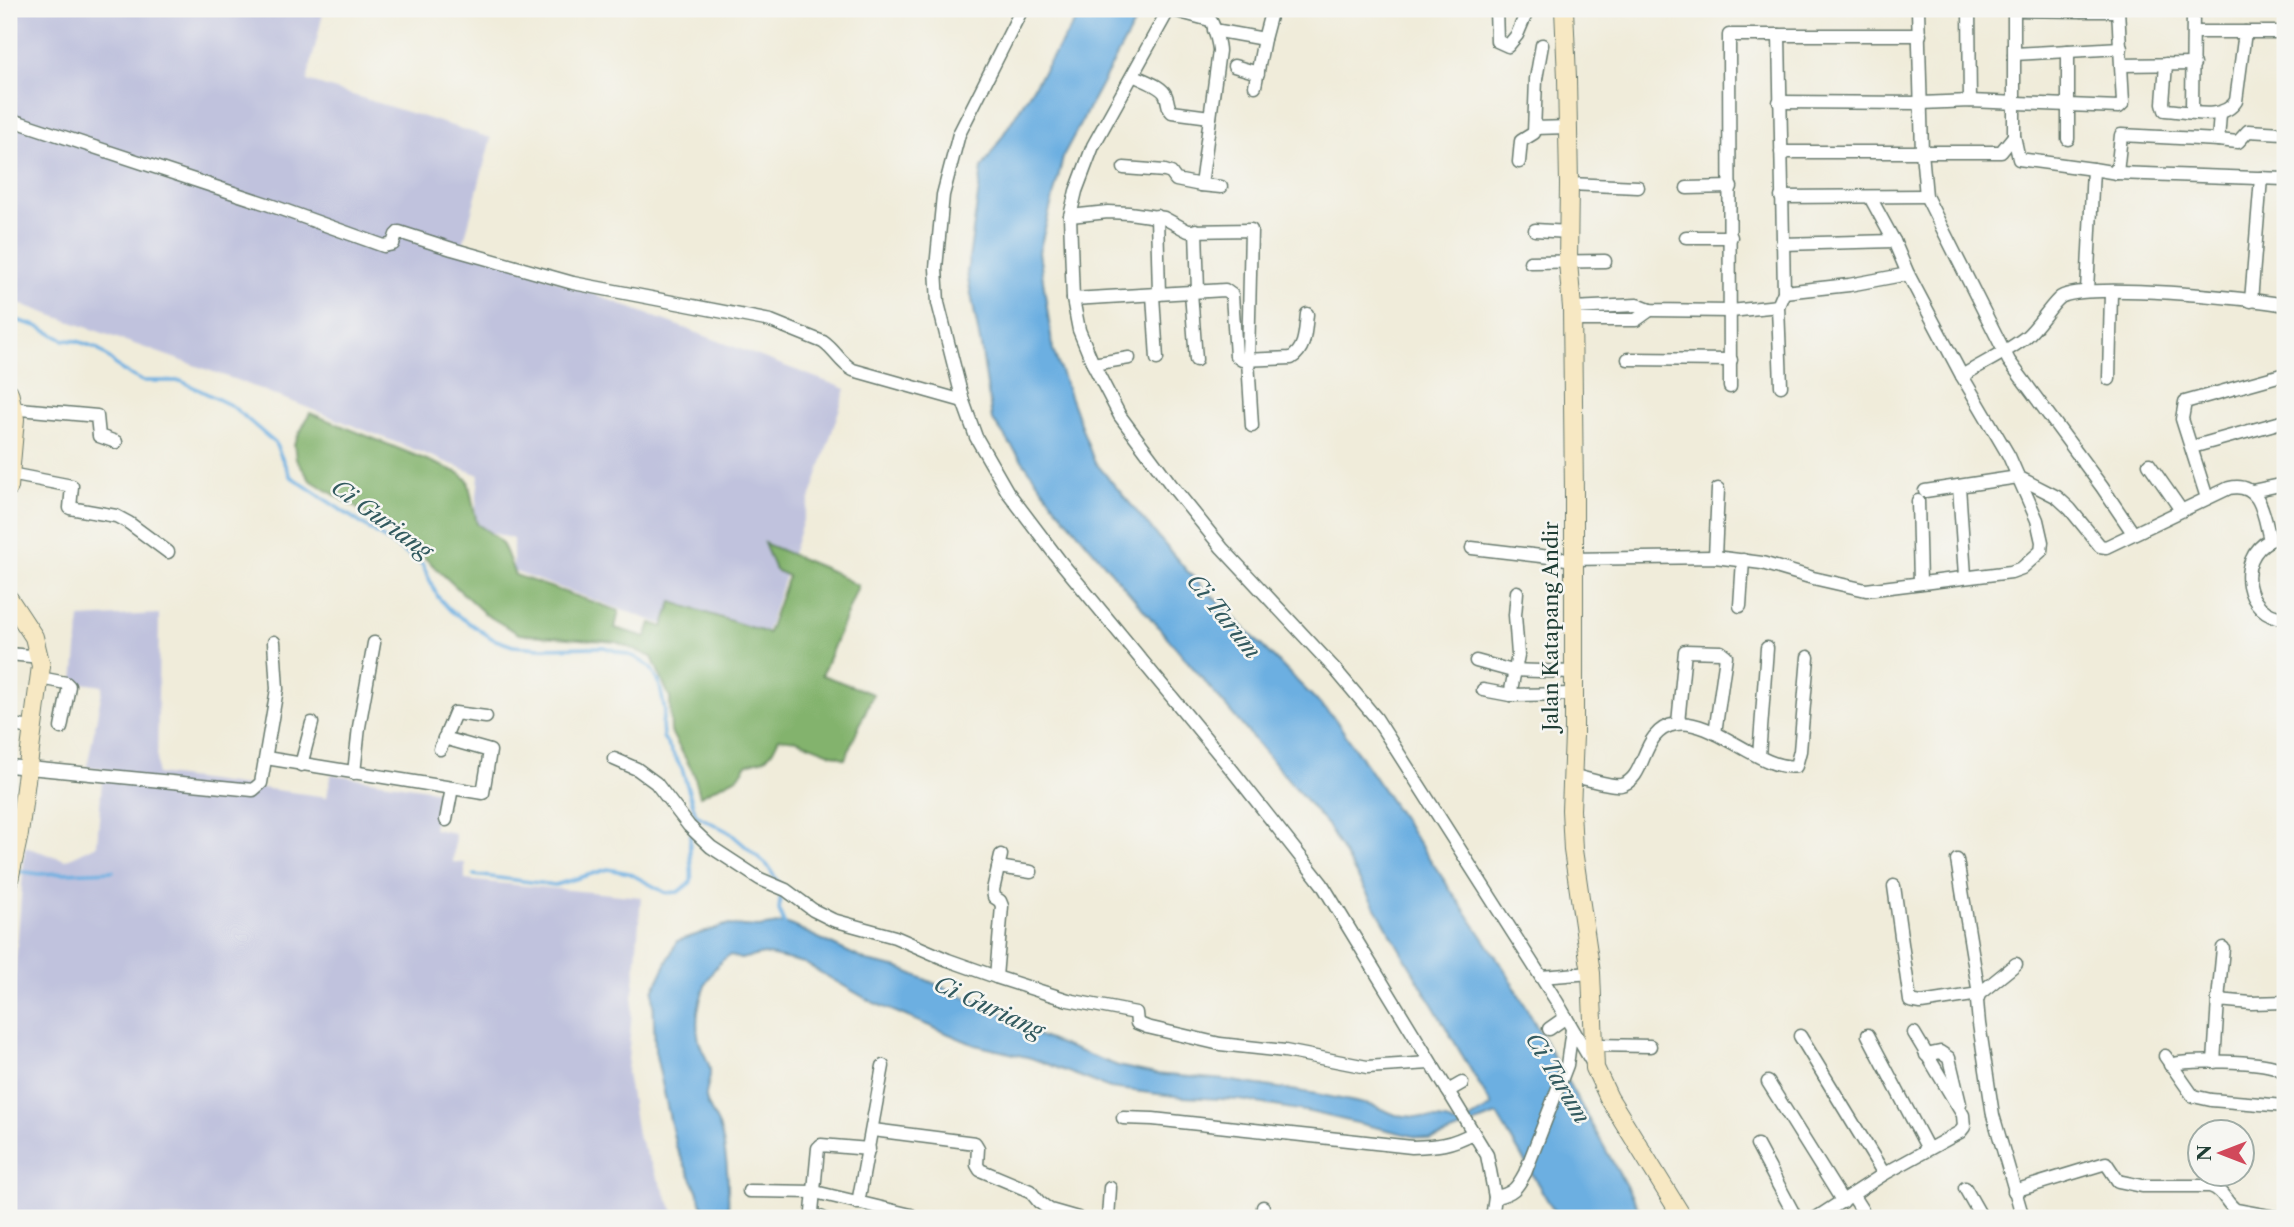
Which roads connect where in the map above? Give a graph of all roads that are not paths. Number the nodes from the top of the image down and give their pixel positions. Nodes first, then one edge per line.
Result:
1 (1022, 9) edge
2 (1169, 9) edge
3 (1272, 9) edge
4 (1496, 9) edge
5 (1528, 9) edge
6 (1564, 9) edge
7 (1919, 9) edge
8 (1969, 9) edge
9 (2014, 9) edge
10 (2193, 9) edge
11 (2082, 10) edge
12 (2118, 10) edge
13 (1214, 30) junction
14 (2194, 32) junction
15 (2245, 32) junction
16 (2285, 32) edge
17 (1779, 35) junction
18 (1920, 35) junction
19 (1264, 39) junction
20 (1542, 46) dead end
21 (2121, 48) junction
22 (2068, 51) junction
23 (2014, 54) junction
24 (2166, 64) junction
25 (2194, 64) junction
26 (2122, 65) junction
27 (1234, 66) dead end
28 (1133, 75) junction
29 (1970, 101) junction
30 (1779, 103) junction
31 (1921, 103) junction
32 (2068, 103) junction
33 (2015, 104) junction
34 (2192, 111) junction
35 (2220, 114) junction
36 (1210, 117) junction
37 (9, 120) edge
38 (1568, 127) junction
39 (1535, 128) junction
40 (2283, 133) dead end
41 (2014, 136) junction
42 (2068, 139) dead end
43 (2217, 140) junction
44 (1780, 152) junction
45 (1922, 152) junction
46 (1519, 162) dead end
47 (1124, 167) dead end
48 (2093, 170) junction
49 (2117, 173) junction
50 (2261, 178) junction
51 (2285, 179) edge
52 (1569, 184) junction
53 (1201, 185) junction
54 (1221, 187) dead end
55 (1638, 187) dead end
56 (1731, 187) junction
57 (1687, 188) dead end
58 (1926, 196) junction
59 (1781, 197) junction
60 (1870, 197) junction
61 (1070, 216) junction
62 (1157, 216) junction
63 (1196, 230) junction
64 (1535, 230) dead end
65 (1569, 232) junction
66 (1686, 237) dead end
67 (1731, 237) junction
68 (1894, 241) junction
69 (1783, 244) junction
70 (1605, 261) dead end
71 (1530, 262) dead end
72 (1568, 262) junction
73 (1908, 274) junction
74 (1195, 291) junction
75 (2087, 291) junction
76 (1784, 292) junction
77 (2111, 292) junction
78 (1156, 295) junction
79 (1073, 299) junction
80 (2251, 301) junction
81 (2285, 305) edge
82 (1778, 306) junction
83 (1731, 310) junction
84 (1307, 314) dead end
85 (1572, 314) junction
86 (2004, 351) junction
87 (1129, 358) dead end
88 (1157, 359) dead end
89 (1628, 359) dead end
90 (1196, 360) dead end
91 (1248, 360) junction
92 (1731, 360) junction
93 (1093, 364) junction
94 (2285, 374) edge
95 (1962, 376) junction
96 (2109, 379) dead end
97 (1781, 386) dead end
98 (1730, 387) dead end
99 (962, 401) junction
100 (11, 403) edge
101 (2285, 421) edge
102 (1252, 426) dead end
103 (116, 442) dead end
104 (2192, 447) junction
105 (2149, 464) dead end
106 (2018, 477) junction
107 (9, 483) edge
108 (2285, 484) edge
109 (1959, 486) junction
110 (1718, 489) dead end
111 (2252, 491) junction
112 (2207, 498) junction
113 (2181, 510) junction
114 (2133, 533) junction
115 (2285, 536) edge
116 (2270, 540) junction
117 (1472, 548) dead end
118 (168, 552) dead end
119 (1715, 557) junction
120 (1573, 559) junction
121 (1743, 560) junction
122 (1965, 576) junction
123 (1920, 583) junction
124 (1517, 592) dead end
125 (9, 599) edge
126 (1740, 606) dead end
127 (2285, 618) edge
128 (274, 642) dead end
129 (374, 643) dead end
130 (1767, 648) dead end
131 (9, 654) edge
132 (41, 657) junction
133 (1808, 657) dead end
134 (1476, 661) dead end
135 (1517, 671) junction
136 (1573, 672) junction
137 (40, 678) junction
138 (1483, 690) dead end
139 (1574, 694) junction
140 (1510, 695) junction
141 (486, 717) dead end
142 (312, 723) dead end
143 (1678, 723) junction
144 (9, 724) edge
145 (61, 728) dead end
146 (34, 729) junction
147 (1715, 733) junction
148 (1759, 755) junction
149 (265, 758) junction
150 (614, 759) dead end
151 (301, 765) junction
152 (9, 766) edge
153 (28, 769) junction
154 (354, 772) junction
155 (1573, 778) junction
156 (452, 788) junction
157 (446, 820) dead end
158 (1957, 860) dead end
159 (1031, 872) dead end
160 (10, 873) edge
161 (1894, 886) dead end
162 (2223, 948) dead end
163 (2015, 964) dead end
164 (1591, 973) junction
165 (996, 977) junction
166 (1541, 977) junction
167 (1979, 994) junction
168 (2218, 1000) junction
169 (2285, 1002) edge
170 (1569, 1023) junction
171 (1549, 1029) dead end
172 (1914, 1033) dead end
173 (1868, 1035) dead end
174 (1800, 1036) dead end
175 (1650, 1046) dead end
176 (1571, 1049) junction
177 (1926, 1055) junction
178 (1593, 1057) junction
179 (2214, 1062) junction
180 (1430, 1063) junction
181 (883, 1066) dead end
182 (2284, 1069) edge
183 (1768, 1082) dead end
184 (1462, 1083) dead end
185 (1448, 1091) junction
186 (2285, 1106) edge
187 (1963, 1115) junction
188 (1123, 1118) dead end
189 (1469, 1127) junction
190 (873, 1130) junction
191 (1756, 1145) dead end
192 (869, 1149) junction
193 (1928, 1149) junction
194 (1884, 1174) junction
195 (1110, 1188) dead end
196 (1965, 1188) dead end
197 (749, 1191) dead end
198 (2014, 1191) junction
199 (815, 1192) junction
200 (1495, 1197) junction
201 (1848, 1199) junction
202 (859, 1203) junction
203 (823, 1218) edge
204 (914, 1218) edge
205 (1074, 1218) edge
206 (1108, 1218) edge
207 (1492, 1218) edge
208 (1683, 1218) edge
209 (1796, 1218) edge
210 (1816, 1218) edge
211 (1867, 1218) edge
212 (1982, 1218) edge
213 (2023, 1218) edge
214 (2280, 1218) edge

1 - 99 street
2 - 13 street
2 - 28 street
3 - 19 street
4 - 5 street
6 - 38 street, Jalan Katapang Andir
7 - 18 street
8 - 29 street
9 - 11 street
9 - 23 street
10 - 14 street
11 - 12 street
12 - 21 street
13 - 19 street
13 - 36 street
14 - 15 street
14 - 25 street
15 - 16 street
15 - 35 street
17 - 18 street
17 - 30 street
17 - 56 street
18 - 31 street
19 - 27 street
20 - 39 street
21 - 22 street
21 - 26 street
22 - 23 street
22 - 32 street
23 - 33 street
24 - 25 street
24 - 26 street
24 - 34 street
25 - 34 street
26 - 32 street
28 - 36 street
28 - 61 street
29 - 31 street
29 - 33 street
30 - 31 street
30 - 44 street
31 - 45 street
32 - 33 street
32 - 42 street
33 - 41 street
34 - 35 street
35 - 43 street
36 - 53 street
37 - 99 street
38 - 39 street
38 - 52 street, Jalan Katapang Andir
39 - 46 street
40 - 43 street
41 - 45 street
41 - 48 street
43 - 49 street
44 - 45 street
44 - 59 street
45 - 58 street
47 - 53 street
48 - 49 street
48 - 75 street
49 - 50 street
50 - 51 street
50 - 80 street
52 - 55 street
52 - 65 street, Jalan Katapang Andir
53 - 54 street
56 - 57 street
56 - 67 street
58 - 60 street
58 - 86 street
59 - 60 street
59 - 69 street
60 - 68 street
61 - 62 street
61 - 79 street
62 - 63 street
62 - 78 street
63 - 74 street
63 - 91 street
64 - 65 street
65 - 72 street, Jalan Katapang Andir
66 - 67 street
67 - 83 street
68 - 69 street
68 - 73 street
69 - 76 street
70 - 72 street
71 - 72 street
72 - 85 street, Jalan Katapang Andir
73 - 76 street
73 - 95 street
74 - 78 street
74 - 90 street
74 - 91 street
75 - 77 street
75 - 86 street
76 - 82 street
77 - 80 street
77 - 96 street
78 - 79 street
78 - 88 street
79 - 93 street
80 - 81 street
82 - 83 street
82 - 97 street
83 - 85 street
83 - 92 street
84 - 91 street
85 - 120 street, Jalan Katapang Andir
86 - 95 street
86 - 114 street
87 - 93 street
89 - 92 street
91 - 102 street
92 - 98 street
93 - 166 street
94 - 104 street
95 - 106 street
99 - 180 street
100 - 103 street
100 - 107 street
101 - 104 street
104 - 112 street
105 - 113 street
106 - 109 street
106 - 114 street
106 - 122 street
107 - 118 street
108 - 111 street
109 - 122 street
109 - 123 street
110 - 119 street
111 - 112 street
111 - 116 street
112 - 113 street
113 - 114 street
115 - 116 street
116 - 127 street
117 - 120 street
119 - 120 street
119 - 121 street
120 - 136 street, Jalan Katapang Andir
121 - 123 street
121 - 126 street
122 - 123 street
124 - 135 street
125 - 132 street
128 - 149 street
129 - 154 street
130 - 148 street
131 - 132 street
132 - 137 street
133 - 148 street
134 - 135 street
135 - 136 street
135 - 140 street
136 - 139 street, Jalan Katapang Andir
137 - 145 street
137 - 146 street
138 - 140 street
139 - 140 street
139 - 155 street, Jalan Katapang Andir
141 - 156 street
142 - 151 street
143 - 147 street
143 - 147 street
143 - 155 street
144 - 146 street
146 - 153 street
147 - 148 street
149 - 151 street
149 - 153 street
150 - 165 street
151 - 154 street
152 - 153 street
153 - 160 street
154 - 156 street
155 - 164 street, Jalan Katapang Andir
156 - 157 street
158 - 167 street
159 - 165 street
161 - 167 street
162 - 168 street
163 - 167 street
164 - 166 street
164 - 178 street, Jalan Katapang Andir
165 - 180 street
166 - 170 street
167 - 198 street
168 - 169 street
168 - 179 street
170 - 171 street
170 - 176 street
170 - 178 street
172 - 177 street
173 - 193 street
174 - 194 street
175 - 178 street
176 - 178 street
176 - 200 street
177 - 187 street
177 - 187 street
178 - 208 street, Jalan Katapang Andir
179 - 182 street
179 - 186 street
180 - 185 street
181 - 190 street
183 - 201 street
184 - 185 street
185 - 189 street
187 - 193 street
188 - 189 street
189 - 200 street
190 - 192 street
190 - 205 street
191 - 209 street
192 - 199 street
192 - 202 street
193 - 194 street
194 - 201 street
195 - 206 street
196 - 212 street
197 - 199 street
198 - 213 street
198 - 214 street
199 - 202 street
199 - 203 street
200 - 207 street
201 - 210 street
201 - 211 street
202 - 204 street

